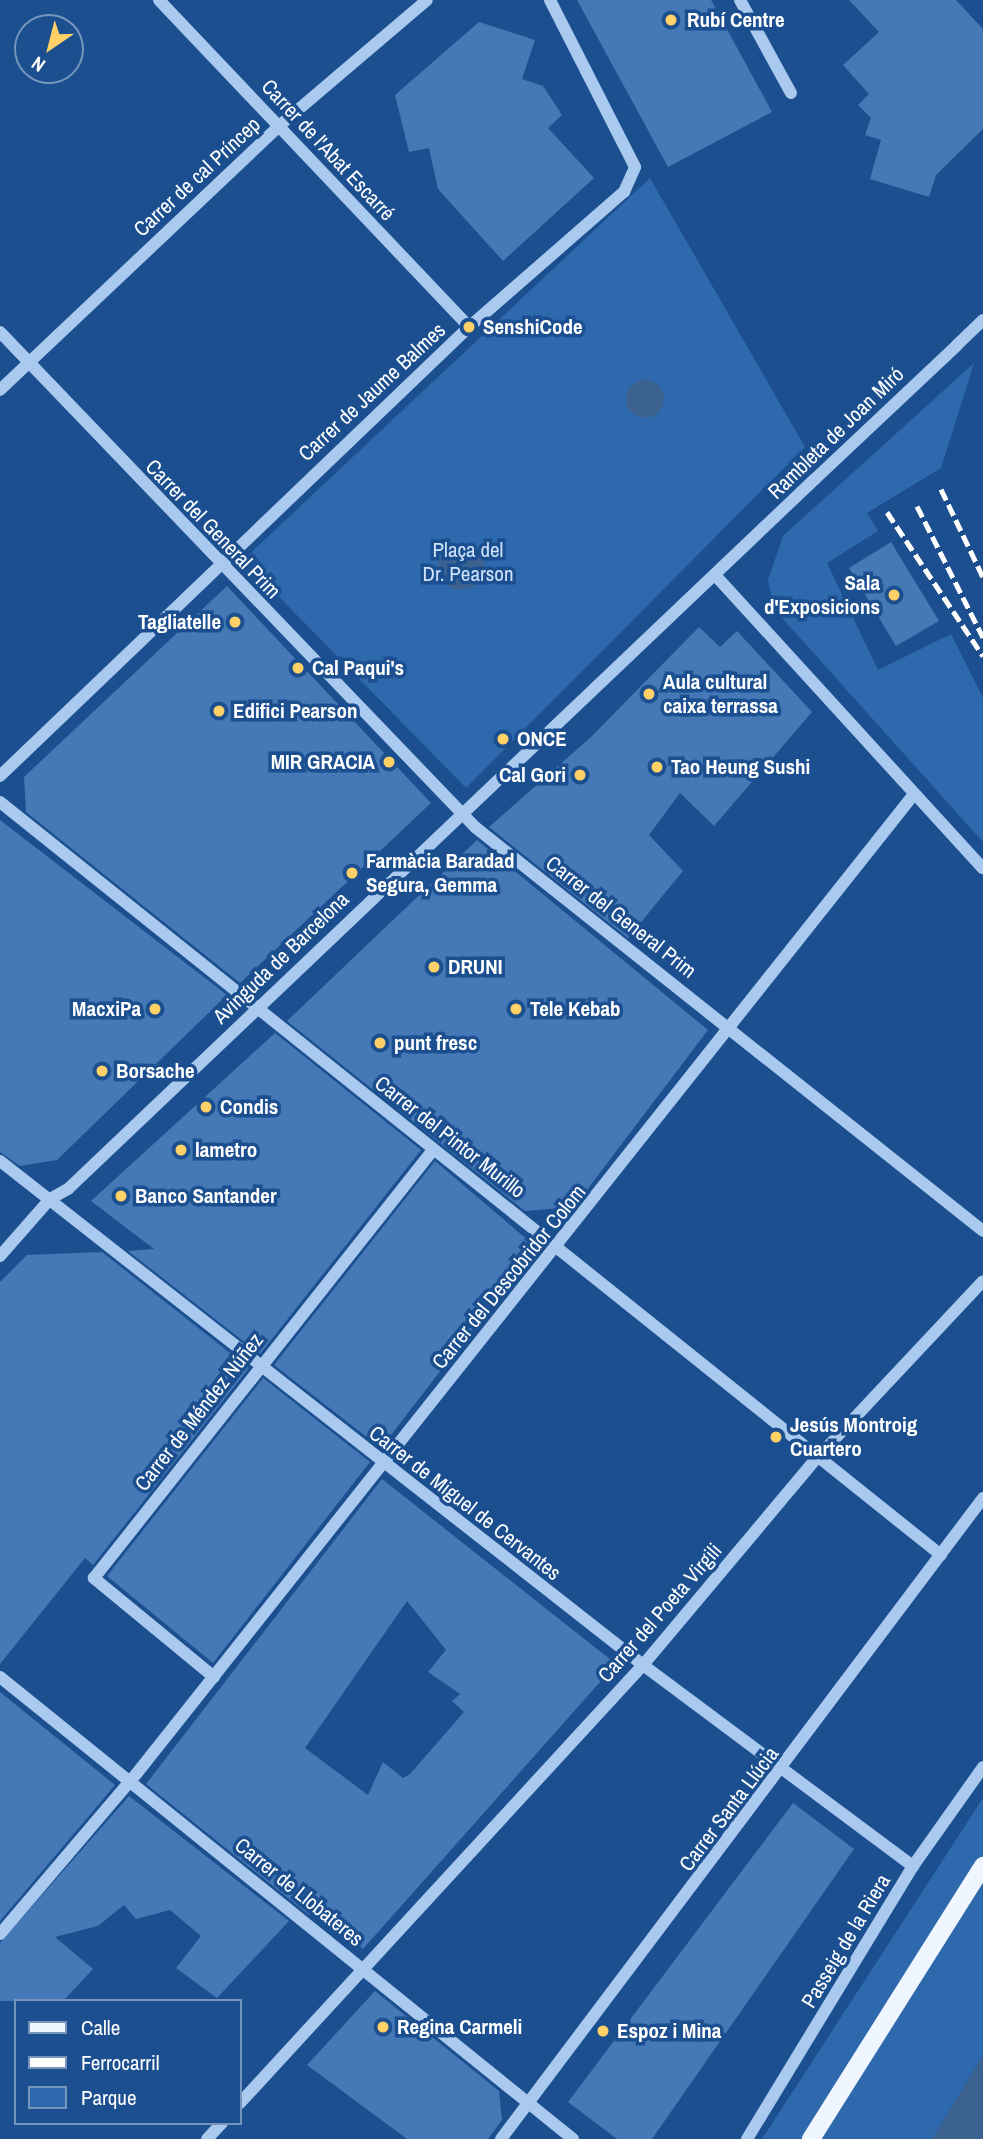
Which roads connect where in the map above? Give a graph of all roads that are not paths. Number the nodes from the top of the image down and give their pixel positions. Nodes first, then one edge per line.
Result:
1 (159, 0) edge
2 (427, 0) edge
3 (550, 0) edge
4 (740, 0) edge
5 (791, 93) dead end
6 (279, 126) junction
7 (983, 320) edge
8 (469, 327) junction
9 (0, 332) edge
10 (29, 363) junction
11 (0, 390) edge
12 (218, 564) junction
13 (715, 575) junction
14 (0, 776) edge
15 (914, 794) junction
16 (0, 802) edge
17 (464, 812) junction
18 (983, 868) edge
19 (257, 1009) junction
20 (731, 1029) junction
21 (433, 1150) junction
22 (0, 1161) edge
23 (50, 1199) junction
24 (983, 1231) edge
25 (559, 1246) junction
26 (0, 1256) edge
27 (983, 1281) edge
28 (262, 1363) junction
29 (815, 1460) junction
30 (384, 1465) junction
31 (983, 1498) edge
32 (940, 1555) junction
33 (642, 1665) junction
34 (0, 1676) edge
35 (215, 1676) junction
36 (983, 1767) edge
37 (782, 1772) junction
38 (131, 1781) junction
39 (914, 1866) junction
40 (983, 1866) edge
41 (0, 1934) edge
42 (361, 1967) junction
43 (242, 2101) edge
44 (528, 2103) junction
45 (220, 2125) edge
46 (207, 2139) edge
47 (501, 2139) edge
48 (573, 2139) edge
49 (747, 2139) edge
50 (811, 2139) edge

1 - 6 street, Carrer de l'Abat Escarré
2 - 6 street, Carrer de cal Príncep
3 - 8 street, Carrer de Jaume Balmes
4 - 5 street
6 - 8 street, Carrer de l'Abat Escarré
6 - 10 street, Carrer de cal Príncep
7 - 13 street, Rambleta de Joan Miró, bridge
8 - 12 street, Carrer de Jaume Balmes
9 - 10 street, Carrer del General Prim
10 - 11 street, Carrer de cal Príncep
10 - 12 street, Carrer del General Prim
12 - 14 street, Carrer de Jaume Balmes
12 - 17 street, Carrer del General Prim
13 - 15 street
13 - 17 street, Avinguda de Barcelona
15 - 18 street
15 - 20 street, Carrer del Descobridor Colom
16 - 19 street, Carrer del Pintor Murillo
17 - 19 street, Avinguda de Barcelona
17 - 20 street, Carrer del General Prim
19 - 21 street, Carrer del Pintor Murillo
19 - 23 street, Avinguda de Barcelona
20 - 24 street, Carrer del General Prim
20 - 25 street, Carrer del Descobridor Colom
21 - 25 street, Carrer del Pintor Murillo
21 - 28 street, Carrer de Méndez Núñez
22 - 23 street, Carrer de Miguel de Cervantes
23 - 26 street, Avinguda de Barcelona
23 - 28 street, Carrer de Miguel de Cervantes
25 - 29 street, Carrer del Pintor Murillo
25 - 30 street, Carrer del Descobridor Colom
27 - 29 street, Carrer del Poeta Virgili
28 - 30 street, Carrer de Miguel de Cervantes
28 - 35 street, Carrer de Méndez Núñez
29 - 32 street, Carrer del Pintor Murillo
29 - 33 street, Carrer del Poeta Virgili
30 - 33 street, Carrer de Miguel de Cervantes
30 - 35 street, Carrer del Descobridor Colom
31 - 32 street, Carrer Santa Llúcia
32 - 37 street, Carrer Santa Llúcia
33 - 37 street, Carrer de Miguel de Cervantes
33 - 42 street, Carrer del Poeta Virgili
34 - 38 street, Carrer de Llobateres
35 - 38 street, Carrer del Descobridor Colom
36 - 39 street, Passeig de la Riera
37 - 39 street, Carrer de Miguel de Cervantes
37 - 44 street, Carrer Santa Llúcia
38 - 41 street, Carrer del Descobridor Colom
38 - 42 street, Carrer de Llobateres
39 - 49 street, Passeig de la Riera
40 - 50 main road
42 - 43 street, Carrer del Poeta Virgili
42 - 44 street, Carrer de Llobateres
44 - 47 street, Carrer Santa Llúcia
44 - 48 street, Carrer de Llobateres
45 - 46 street

